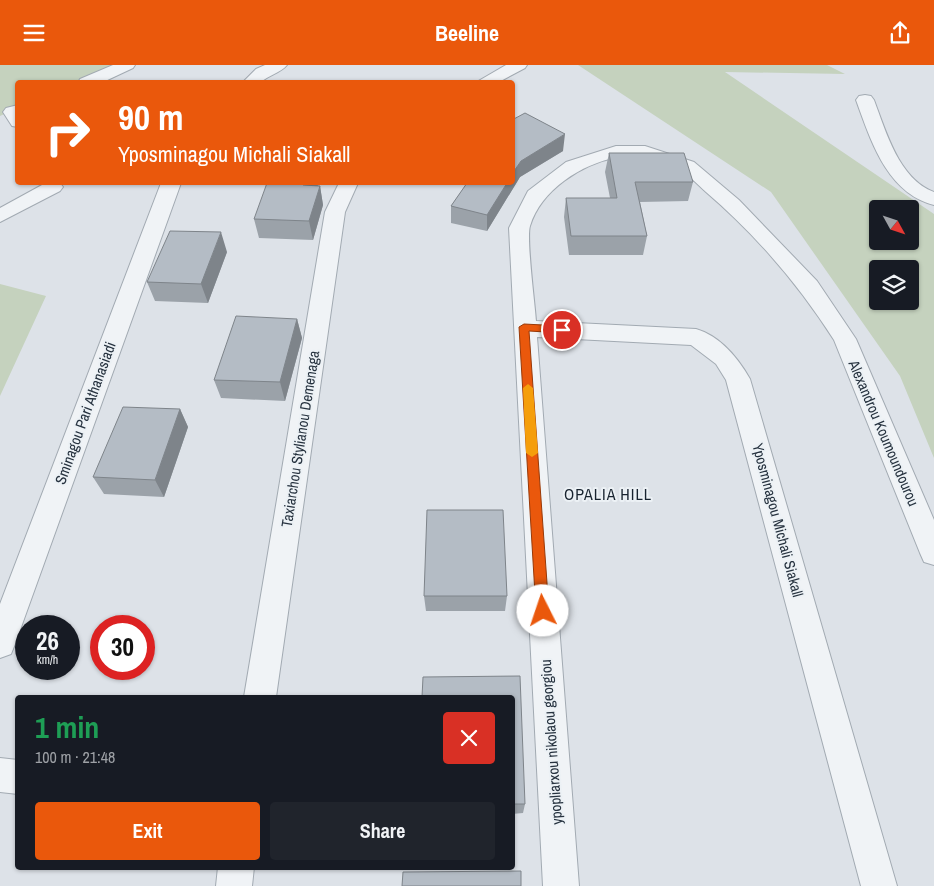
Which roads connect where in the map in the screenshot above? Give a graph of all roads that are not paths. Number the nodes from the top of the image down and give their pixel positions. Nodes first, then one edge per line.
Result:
1 (127, 65) edge
2 (243, 65) edge
3 (279, 65) edge
4 (519, 65) edge
5 (256, 77) edge
6 (93, 80) edge
7 (490, 80) edge
8 (865, 100) dead end
9 (52, 185) edge
10 (170, 185) edge
11 (347, 185) edge
12 (934, 199) edge
13 (0, 216) edge
14 (524, 327) junction
15 (845, 339) joint
16 (934, 553) edge
17 (0, 643) edge
18 (260, 695) edge
19 (0, 775) edge
20 (15, 777) edge
21 (236, 870) edge
22 (234, 886) edge
23 (561, 886) edge
24 (879, 886) edge

1 - 6 street
2 - 5 street
3 - 5 street
4 - 7 street
8 - 12 street
9 - 13 street
10 - 17 street, Sminagou Pari Athanasiadi
11 - 18 street, Taxiarchou Stylianou Demenaga
14 - 15 street, ypopliarxou nikolaou georgiou
14 - 23 street, ypopliarxou nikolaou georgiou
14 - 24 street, Yposminagou Michali Siakall
15 - 16 street, Alexandrou Koumoundourou
19 - 20 street
21 - 22 street

